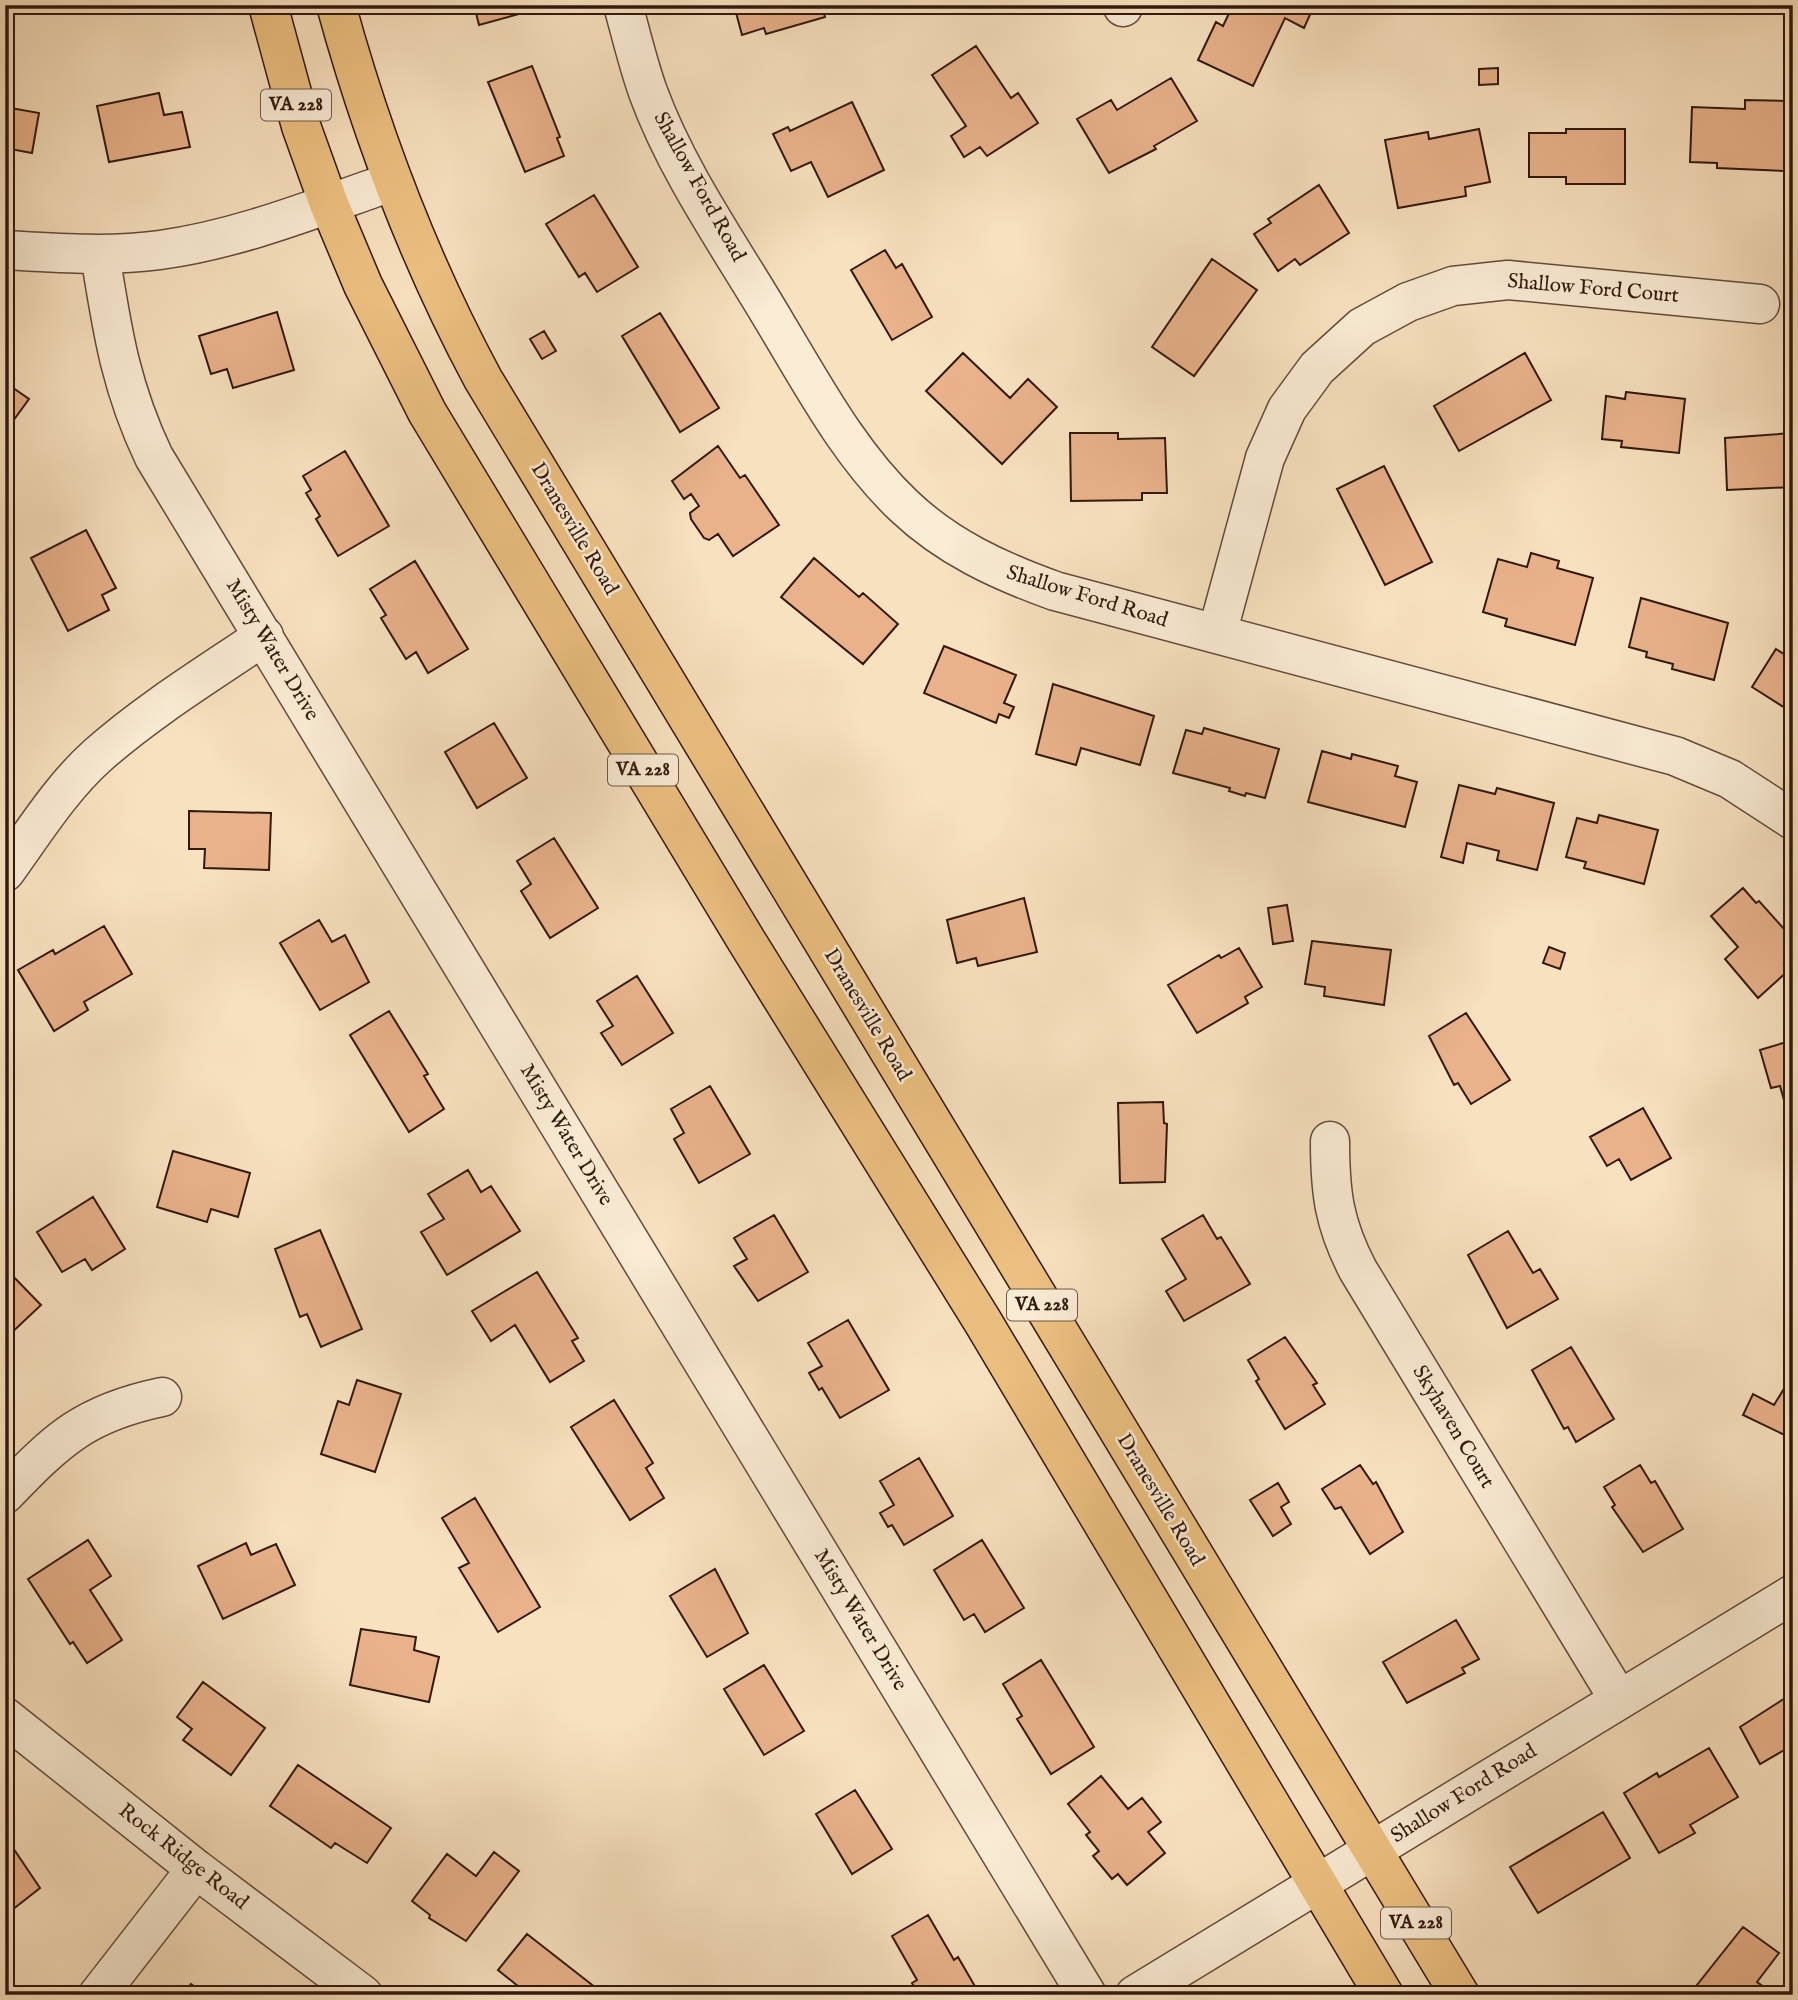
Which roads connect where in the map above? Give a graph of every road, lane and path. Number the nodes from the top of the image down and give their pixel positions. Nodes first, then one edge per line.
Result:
1 (268, 5) edge
2 (335, 5) edge
3 (623, 5) edge
4 (391, 182) junction
5 (329, 204) junction
6 (5, 250) edge
7 (100, 254) junction
8 (1760, 304) dead end
9 (1217, 634) junction
10 (264, 636) junction
11 (1793, 820) edge
12 (5, 872) edge
13 (1330, 1142) dead end
14 (162, 1397) dead end
15 (5, 1494) edge
16 (1793, 1594) edge
17 (1618, 1698) junction
18 (5, 1717) edge
19 (1372, 1852) junction
20 (196, 1869) junction
21 (1316, 1885) junction
22 (98, 1995) edge
23 (363, 1995) edge
24 (1087, 1995) edge
25 (1135, 1995) edge
26 (1384, 1995) edge
27 (1460, 1995) edge

1 - 5 main road, VA 228
2 - 4 main road, Dranesville Road / VA 228
3 - 9 street, Shallow Ford Road
4 - 5 street
4 - 19 main road, Dranesville Road / VA 228
5 - 7 street
5 - 21 main road, VA 228
6 - 7 street
7 - 10 street, Misty Water Drive
8 - 9 street, Shallow Ford Court
9 - 11 street, Shallow Ford Road
10 - 12 street
10 - 24 street, Misty Water Drive
13 - 17 street, Skyhaven Court
14 - 15 street
16 - 17 street, Shallow Ford Road
17 - 19 street, Shallow Ford Road
18 - 20 street, Rock Ridge Road
19 - 21 street, Shallow Ford Road
19 - 27 main road, Dranesville Road / VA 228
20 - 22 street
20 - 23 street, Rock Ridge Road
21 - 25 street, Shallow Ford Road
21 - 26 main road, VA 228

